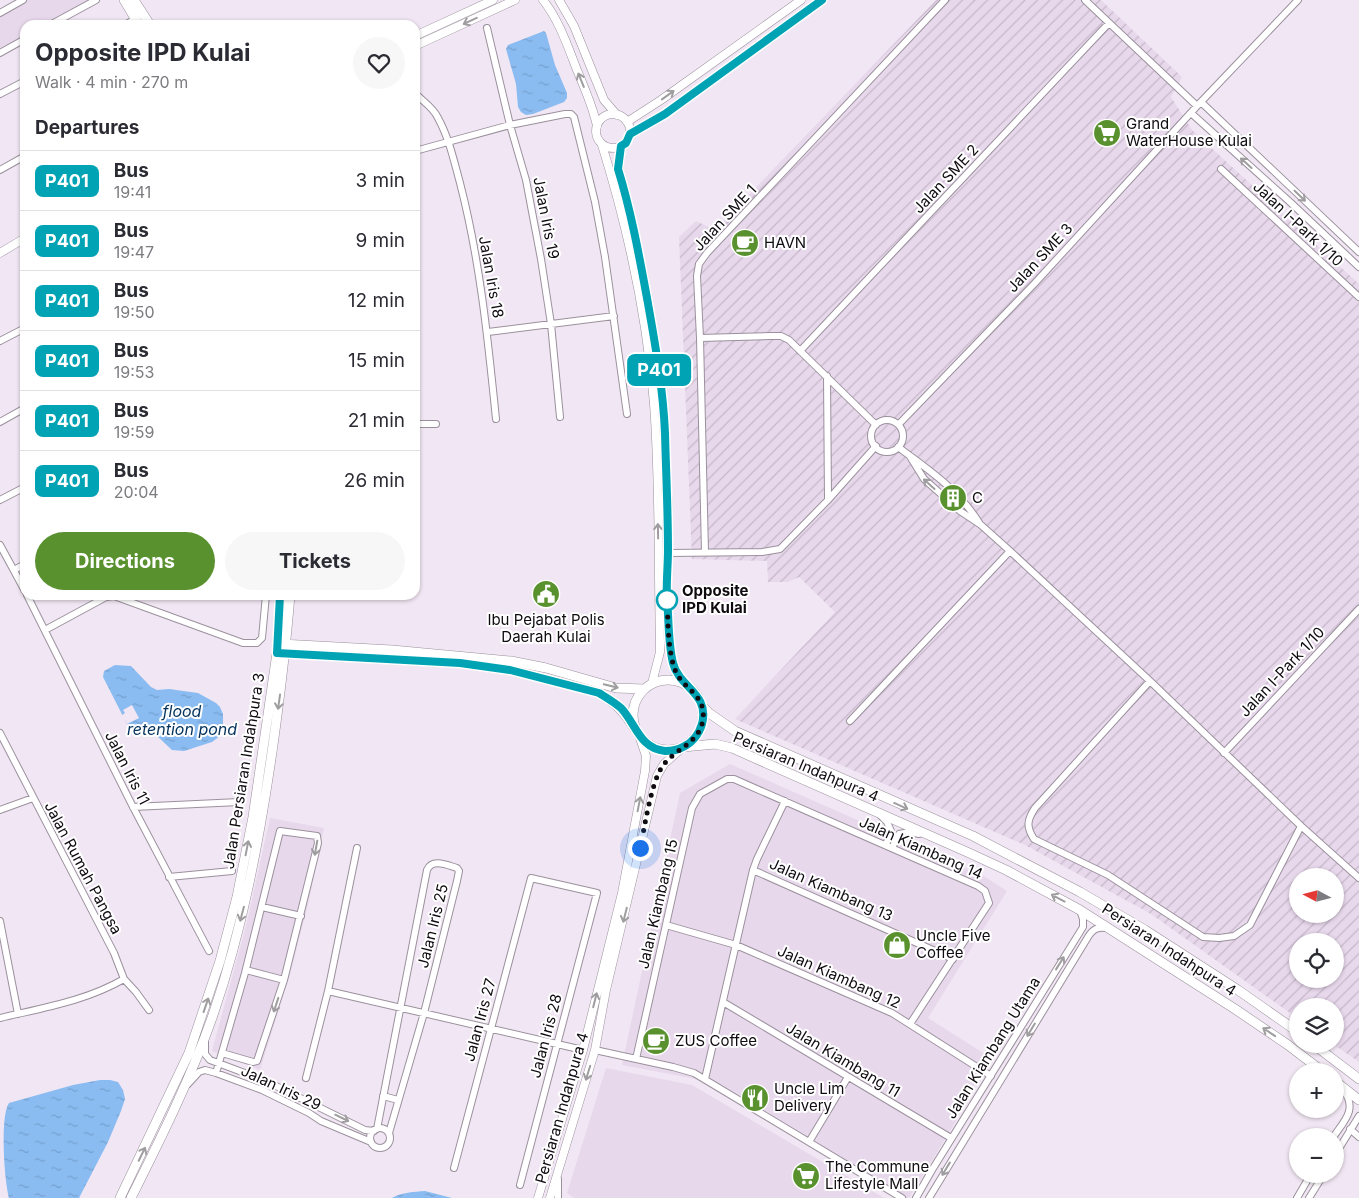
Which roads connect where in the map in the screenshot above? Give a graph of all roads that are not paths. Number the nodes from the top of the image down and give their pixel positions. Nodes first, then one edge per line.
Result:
1 (23, 0) edge
2 (96, 0) edge
3 (124, 0) edge
4 (134, 0) edge
5 (493, 0) edge
6 (515, 0) edge
7 (543, 0) edge
8 (559, 0) edge
9 (801, 0) edge
10 (822, 0) edge
11 (945, 0) edge
12 (1085, 0) edge
13 (1298, 0) edge
14 (0, 13) edge
15 (59, 20) edge
16 (131, 20) edge
17 (147, 20) edge
18 (1109, 23) junction
19 (486, 28) dead end
20 (420, 34) edge
21 (20, 42) edge
22 (420, 44) edge
23 (0, 53) edge
24 (20, 84) edge
25 (0, 94) edge
26 (420, 98) edge
27 (1199, 104) junction
28 (1191, 113) junction
29 (617, 115) junction
30 (627, 122) junction
31 (510, 124) junction
32 (597, 126) junction
33 (630, 134) junction
34 (448, 141) junction
35 (602, 145) junction
36 (621, 146) junction
37 (420, 149) edge
38 (20, 159) edge
39 (1221, 169) dead end
40 (0, 170) edge
41 (20, 241) edge
42 (0, 252) edge
43 (1359, 252) edge
44 (1359, 267) edge
45 (1359, 297) edge
46 (614, 316) junction
47 (551, 324) junction
48 (20, 331) edge
49 (488, 332) junction
50 (700, 338) junction
51 (0, 342) edge
52 (800, 351) junction
53 (827, 376) junction
54 (20, 411) edge
55 (627, 414) dead end
56 (560, 417) dead end
57 (496, 419) dead end
58 (0, 422) edge
59 (420, 424) edge
60 (436, 424) dead end
61 (899, 424) junction
62 (876, 425) junction
63 (876, 446) junction
64 (898, 447) junction
65 (909, 456) junction
66 (20, 490) edge
67 (0, 500) edge
68 (828, 500) junction
69 (981, 525) junction
70 (0, 545) edge
71 (1010, 551) junction
72 (705, 552) junction
73 (668, 553) junction
74 (20, 567) edge
75 (14, 570) junction
76 (20, 581) edge
77 (30, 600) edge
78 (100, 600) edge
79 (125, 600) edge
80 (266, 600) edge
81 (280, 600) edge
82 (289, 600) edge
83 (1359, 609) edge
84 (45, 630) junction
85 (281, 649) junction
86 (1150, 681) junction
87 (652, 684) junction
88 (686, 685) junction
89 (644, 690) junction
90 (702, 706) junction
91 (850, 722) dead end
92 (635, 730) junction
93 (0, 733) edge
94 (640, 738) junction
95 (684, 747) junction
96 (1224, 753) junction
97 (734, 779) joint
98 (33, 798) junction
99 (786, 801) junction
100 (239, 802) dead end
101 (133, 807) junction
102 (0, 810) edge
103 (874, 811) junction
104 (1302, 826) junction
105 (930, 836) junction
106 (889, 847) junction
107 (357, 848) dead end
108 (753, 870) junction
109 (232, 871) dead end
110 (170, 877) junction
111 (1359, 878) edge
112 (597, 893) joint
113 (262, 907) junction
114 (1080, 910) junction
115 (301, 916) junction
116 (0, 921) edge
117 (666, 925) junction
118 (1110, 928) junction
119 (736, 945) junction
120 (209, 950) dead end
121 (953, 958) junction
122 (246, 970) junction
123 (124, 979) junction
124 (284, 980) junction
125 (328, 991) junction
126 (723, 1002) junction
127 (399, 1007) junction
128 (149, 1010) dead end
129 (424, 1013) junction
130 (18, 1014) junction
131 (0, 1018) edge
132 (910, 1024) junction
133 (1289, 1026) edge
134 (491, 1028) junction
135 (205, 1036) junction
136 (557, 1044) junction
137 (583, 1050) junction
138 (595, 1050) junction
139 (222, 1053) junction
140 (1325, 1053) edge
141 (636, 1059) junction
142 (1312, 1063) edge
143 (219, 1064) junction
144 (216, 1073) junction
145 (991, 1076) junction
146 (848, 1077) junction
147 (306, 1078) dead end
148 (705, 1079) junction
149 (1359, 1079) edge
150 (185, 1088) junction
151 (1344, 1088) edge
152 (1344, 1092) edge
153 (383, 1096) junction
154 (398, 1100) junction
155 (1359, 1100) edge
156 (1359, 1116) edge
157 (1339, 1128) edge
158 (1350, 1129) junction
159 (375, 1130) junction
160 (389, 1133) junction
161 (1359, 1137) edge
162 (952, 1138) junction
163 (1344, 1139) edge
164 (371, 1142) junction
165 (809, 1142) junction
166 (454, 1168) dead end
167 (559, 1170) junction
168 (1306, 1183) edge
169 (1318, 1183) edge
170 (520, 1185) dead end
171 (120, 1198) edge
172 (131, 1198) edge
173 (538, 1198) edge
174 (550, 1198) edge
175 (558, 1198) edge
176 (902, 1198) edge
177 (916, 1198) edge
178 (929, 1198) edge
179 (1296, 1198) edge
180 (1309, 1198) edge

1 - 14 street
2 - 15 street
3 - 16 main road
4 - 17 main road
5 - 20 street
6 -> 22 street
32 -> 7 street
8 - 29 street
30 -> 9 street
10 - 33 street
11 - 50 street, Jalan SME 1
12 - 18 street
13 - 27 street, Jalan SME 3
18 - 27 street
18 - 52 street, Jalan SME 2
19 - 31 street, Jalan Iris 19
21 - 23 street
24 - 25 street
26 - 34 street, Jalan Iris 18
27 - 28 street, Jalan SME 3
27 -> 43 street
44 -> 28 street
28 - 61 street, Jalan SME 3
29 - 30 street
29 - 32 street
30 - 33 street
31 - 34 street
31 - 46 street
31 - 47 street, Jalan Iris 19
32 - 35 street
33 - 36 street
34 - 37 street
34 - 49 street, Jalan Iris 18
35 - 36 street
87 -> 35 street
36 - 73 street
38 - 40 street
39 - 45 street, Jalan I-Park 1/10
41 - 42 street
46 - 47 street
46 - 55 street
47 - 49 street
47 - 56 street, Jalan Iris 19
48 - 51 street
49 - 57 street, Jalan Iris 18
50 - 52 street
50 - 72 street, Jalan SME 1
52 - 53 street
53 - 62 street
53 - 68 street
54 - 58 street
59 - 60 street
61 - 62 street
61 - 64 street
62 - 63 street
63 - 64 street
63 - 68 street
64 - 65 street
69 -> 65 street
65 - 69 street
66 - 67 street
68 - 72 street
69 - 71 street
70 - 75 street
71 - 86 street
71 - 91 street
72 - 73 street
73 - 88 street
74 - 75 street
75 - 76 street
77 - 84 street, Jalan Iris 11
78 - 84 street
79 - 80 street
81 - 85 main road, Jalan Persiaran Indahpura 3
82 - 85 main road, Jalan Persiaran Indahpura 3
83 - 96 street, Jalan I-Park 1/10
84 - 101 street, Jalan Iris 11
85 -> 89 main road
85 - 92 main road
85 -> 135 main road, Jalan Persiaran Indahpura 3
171 -> 85 main road, Jalan Persiaran Indahpura 3
86 - 96 street
86 - 104 street
87 - 88 main road
87 - 89 main road
88 - 90 main road
89 - 92 main road
90 - 95 main road
90 -> 133 main road
92 - 94 main road
93 - 98 street, Jalan Rumah Pangsa
94 - 95 main road
137 -> 94 street, Persiaran Indahpura 4
95 - 103 main road, Persiaran Indahpura 4
95 -> 138 street, Persiaran Indahpura 4
96 - 104 street
97 - 99 street, Jalan Kiambang 14
97 - 117 street, Jalan Kiambang 15
98 - 102 street
98 - 123 street, Jalan Rumah Pangsa
99 - 106 street, Jalan Kiambang 14
99 - 108 street
100 - 101 street
101 - 110 street, Jalan Iris 11
103 - 105 main road, Persiaran Indahpura 4
103 - 106 street
104 - 111 street
105 - 106 street
114 -> 105 main road, Persiaran Indahpura 4
106 - 121 street, Jalan Kiambang 14
107 - 125 street
108 - 119 street
108 - 121 street, Jalan Kiambang 13
109 - 110 street
110 - 120 street, Jalan Iris 11
112 - 134 street, Jalan Iris 27
112 - 136 street, Jalan Iris 28
113 - 115 street
113 -> 115 street
113 - 122 street
114 - 118 main road, Persiaran Indahpura 4
145 -> 114 street, Jalan Kiambang Utama
115 - 124 street
116 - 130 street
117 - 119 street, Jalan Kiambang 12
117 - 141 street, Jalan Kiambang 15
142 -> 118 main road, Persiaran Indahpura 4
118 -> 178 street, Jalan Kiambang Utama
119 - 126 street
119 - 132 street, Jalan Kiambang 12
121 - 132 street, Jalan Kiambang 14
122 - 124 street
122 - 139 street
123 - 128 street, Jalan Rumah Pangsa
123 - 130 street
124 -> 139 street
125 - 127 street
125 - 147 street
126 - 146 street, Jalan Kiambang 11
126 - 148 street
127 - 129 street
127 - 129 street, Jalan Iris 25
127 - 153 street, Jalan Iris 25
129 - 134 street
129 - 154 street, Jalan Iris 25
130 - 131 street
132 - 145 street, Jalan Kiambang 12
134 - 136 street
134 - 166 street, Jalan Iris 27
135 - 143 street, Jalan Iris 29
135 - 150 main road, Jalan Persiaran Indahpura 3
136 - 137 street
136 - 170 street, Jalan Iris 28
137 - 173 street, Persiaran Indahpura 4
138 - 141 street
138 -> 167 street, Persiaran Indahpura 4
139 - 143 street
140 - 149 main road
141 - 148 street
143 - 144 street
143 -> 159 street, Jalan Iris 29
144 - 150 street
144 - 164 street, Jalan Iris 29
145 - 162 street, Jalan Kiambang Utama
146 - 162 street, Jalan Kiambang 11
146 - 165 street
148 - 165 street
150 - 172 main road, Jalan Persiaran Indahpura 3
151 - 155 main road
152 - 157 street
153 - 154 street
153 - 159 street, Jalan Iris 25
154 - 160 street, Jalan Iris 25
156 - 158 street
158 - 161 street
158 - 163 street
159 - 160 street
159 - 164 street
160 - 164 street
162 - 177 street, Jalan Kiambang Utama
165 - 176 street
167 - 174 street, Persiaran Indahpura 4
167 - 175 street
168 - 179 street
169 - 180 street

